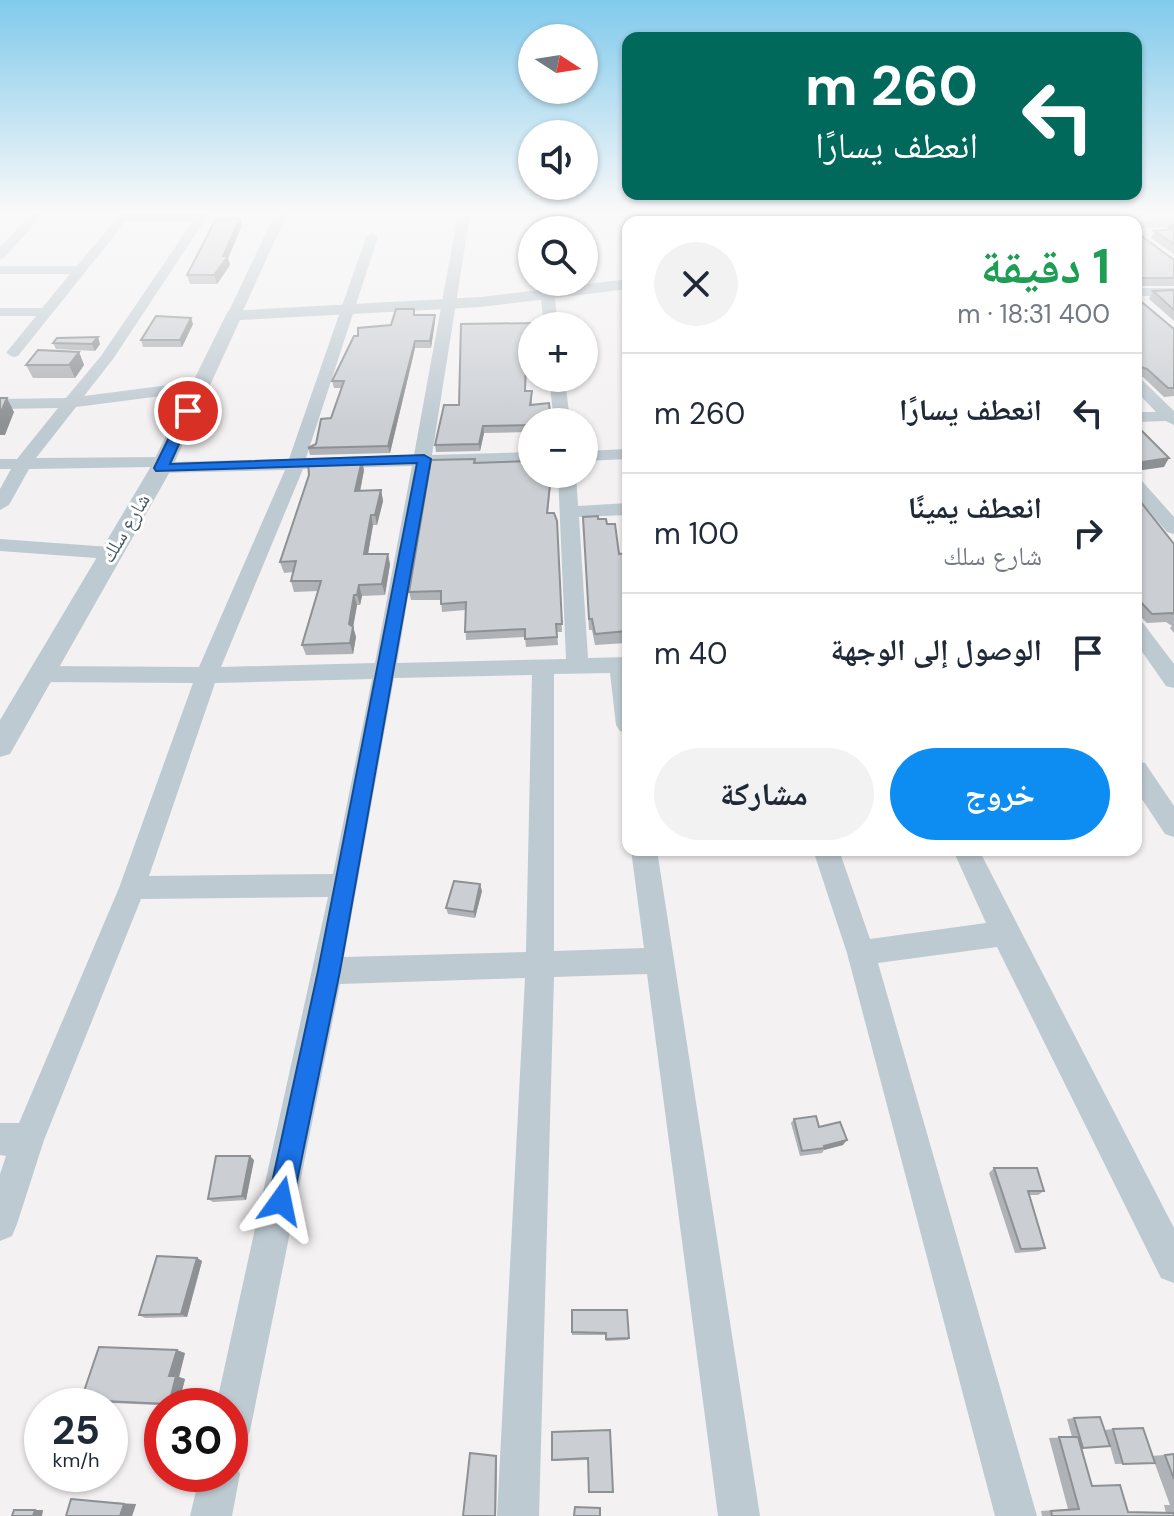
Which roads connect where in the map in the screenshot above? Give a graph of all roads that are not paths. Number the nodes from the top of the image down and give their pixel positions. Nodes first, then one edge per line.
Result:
1 (68, 285) edge
2 (152, 285) edge
3 (248, 285) edge
4 (357, 285) edge
5 (452, 285) edge
6 (1142, 292) edge
7 (1174, 292) edge
8 (518, 294) edge
9 (449, 306) junction
10 (349, 310) junction
11 (0, 312) edge
12 (47, 312) junction
13 (234, 315) junction
14 (6, 354) edge
15 (30, 356) edge
16 (200, 386) junction
17 (1142, 388) edge
18 (70, 403) junction
19 (0, 404) edge
20 (1142, 417) edge
21 (1173, 417) edge
22 (622, 454) edge
23 (598, 455) edge
24 (518, 457) edge
25 (424, 459) junction
26 (23, 463) junction
27 (0, 464) edge
28 (296, 464) junction
29 (162, 465) junction
30 (568, 488) edge
31 (1142, 492) edge
32 (0, 505) edge
33 (622, 509) edge
34 (569, 512) junction
35 (1174, 528) edge
36 (0, 545) edge
37 (110, 553) junction
38 (1174, 646) edge
39 (1143, 647) edge
40 (577, 665) junction
41 (622, 665) edge
42 (543, 666) junction
43 (386, 670) junction
44 (41, 674) junction
45 (207, 675) junction
46 (1174, 680) edge
47 (0, 746) edge
48 (1142, 779) edge
49 (1174, 827) edge
50 (645, 856) edge
51 (828, 856) edge
52 (969, 856) edge
53 (345, 885) junction
54 (132, 888) junction
55 (1005, 933) junction
56 (861, 953) junction
57 (658, 961) junction
58 (540, 965) junction
59 (329, 971) junction
60 (14, 1140) edge
61 (0, 1224) edge
62 (1174, 1265) edge
63 (239, 1388) edge
64 (216, 1492) edge
65 (211, 1516) edge
66 (518, 1516) edge
67 (739, 1516) edge
68 (1016, 1516) edge

1 - 12 street
2 - 18 street
3 - 13 street
4 - 10 street
5 - 9 street
6 - 7 street
8 - 9 street
9 - 10 street
9 - 25 street
10 - 13 street
10 - 28 street
11 - 12 street
12 - 14 street
13 - 16 street, شارع سلك
14 - 15 street
16 - 18 street
16 - 29 street, شارع سلك
17 - 21 street
18 - 19 street
18 - 26 street
20 - 21 street
22 - 23 street
24 - 25 street
25 - 28 street
25 - 43 street
26 - 27 street
26 - 29 street
26 - 32 street
28 - 29 street
28 - 45 street
29 - 37 street, شارع سلك
30 - 34 street
31 - 35 street
33 - 34 street
34 - 40 street
36 - 37 street
37 - 44 street, شارع سلك
38 - 39 street
39 - 46 street
40 - 41 street
40 - 42 street
42 - 43 street
42 - 58 street
43 - 45 street
43 - 53 street
44 - 45 street
44 - 47 street, شارع سلك
45 - 54 street
48 - 49 street
50 - 57 street
51 - 56 street
52 - 55 street
53 - 54 street
53 - 59 street
54 - 60 street
55 - 56 street
55 - 62 street
56 - 68 street
57 - 58 street
57 - 67 street
58 - 59 street
58 - 66 street
59 - 63 street
60 - 61 street
64 - 65 street

